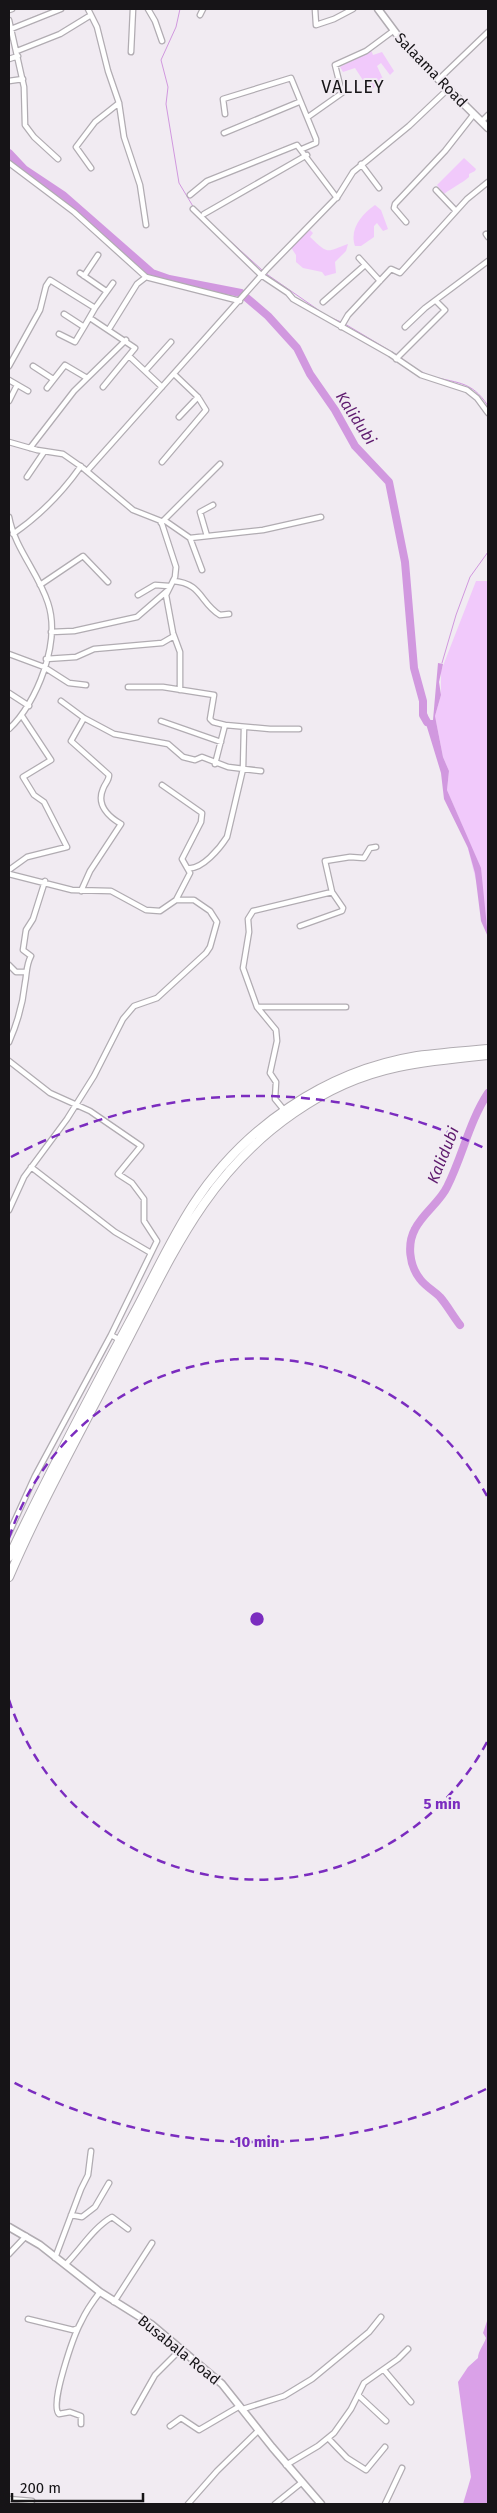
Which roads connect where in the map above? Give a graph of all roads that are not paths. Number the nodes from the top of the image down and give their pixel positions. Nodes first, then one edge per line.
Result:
1 (61, 9) edge
2 (88, 9) edge
3 (133, 9) edge
4 (148, 9) edge
5 (203, 9) edge
6 (316, 9) edge
7 (353, 9) edge
8 (378, 9) edge
9 (91, 15) junction
10 (200, 15) dead end
11 (9, 20) edge
12 (393, 31) junction
13 (11, 32) edge
14 (488, 32) edge
15 (162, 41) dead end
16 (17, 50) junction
17 (131, 52) dead end
18 (18, 56) junction
19 (9, 58) edge
20 (23, 78) junction
21 (438, 80) junction
22 (9, 81) edge
23 (448, 90) junction
24 (300, 102) junction
25 (119, 104) junction
26 (225, 114) dead end
27 (474, 114) junction
28 (488, 115) edge
29 (308, 116) junction
30 (482, 121) junction
31 (488, 128) edge
32 (224, 133) dead end
33 (302, 149) junction
34 (307, 155) junction
35 (58, 160) dead end
36 (9, 163) edge
37 (361, 164) junction
38 (91, 168) dead end
39 (488, 182) edge
40 (379, 188) dead end
41 (436, 190) dead end
42 (190, 195) dead end
43 (337, 198) junction
44 (192, 209) dead end
45 (456, 212) junction
46 (204, 214) dead end
47 (406, 222) dead end
48 (146, 225) dead end
49 (98, 254) dead end
50 (359, 258) dead end
51 (488, 261) edge
52 (365, 265) junction
53 (262, 274) junction
54 (146, 277) junction
55 (380, 281) junction
56 (113, 283) dead end
57 (106, 291) junction
58 (241, 300) junction
59 (436, 301) junction
60 (323, 302) dead end
61 (95, 308) junction
62 (64, 314) dead end
63 (90, 318) junction
64 (343, 324) junction
65 (84, 327) junction
66 (405, 327) dead end
67 (109, 329) junction
68 (59, 334) dead end
69 (126, 340) junction
70 (171, 342) dead end
71 (130, 357) junction
72 (398, 357) junction
73 (9, 366) edge
74 (33, 366) dead end
75 (146, 371) junction
76 (174, 374) junction
77 (53, 378) junction
78 (87, 378) junction
79 (9, 380) edge
80 (18, 385) junction
81 (102, 387) dead end
82 (162, 387) junction
83 (47, 388) dead end
84 (28, 391) dead end
85 (198, 397) junction
86 (9, 401) edge
87 (488, 413) edge
88 (179, 417) dead end
89 (9, 442) edge
90 (30, 448) junction
91 (44, 452) junction
92 (162, 462) dead end
93 (220, 464) dead end
94 (81, 466) junction
95 (87, 471) junction
96 (27, 477) dead end
97 (213, 505) dead end
98 (9, 517) edge
99 (321, 517) dead end
100 (162, 521) junction
101 (10, 528) edge
102 (12, 534) junction
103 (206, 536) junction
104 (190, 538) junction
105 (202, 570) dead end
106 (173, 581) junction
107 (108, 582) dead end
108 (40, 585) junction
109 (168, 588) junction
110 (138, 595) dead end
111 (229, 614) dead end
112 (51, 632) junction
113 (174, 636) junction
114 (9, 654) edge
115 (46, 659) junction
116 (44, 667) junction
117 (86, 685) dead end
118 (128, 687) dead end
119 (180, 690) junction
120 (9, 693) edge
121 (60, 701) dead end
122 (29, 706) junction
123 (22, 716) junction
124 (84, 718) junction
125 (161, 721) dead end
126 (225, 725) junction
127 (244, 727) junction
128 (9, 729) edge
129 (299, 729) dead end
130 (221, 742) junction
131 (215, 764) junction
132 (243, 769) junction
133 (261, 771) dead end
134 (162, 785) dead end
135 (376, 846) dead end
136 (188, 868) junction
137 (9, 872) edge
138 (45, 881) junction
139 (81, 891) junction
140 (332, 892) junction
141 (176, 900) junction
142 (300, 926) dead end
143 (9, 965) edge
144 (26, 972) junction
145 (257, 1007) junction
146 (346, 1007) dead end
147 (11, 1031) edge
148 (9, 1042) edge
149 (488, 1048) edge
150 (488, 1055) edge
151 (417, 1060) junction
152 (9, 1061) edge
153 (77, 1104) junction
154 (284, 1110) junction
155 (31, 1167) junction
156 (9, 1210) edge
157 (151, 1253) junction
158 (111, 1335) junction
159 (120, 1340) junction
160 (17, 1516) junction
161 (26, 1520) junction
162 (9, 1533) edge
163 (9, 1557) edge
164 (9, 1577) edge
165 (91, 2151) dead end
166 (109, 2183) dead end
167 (71, 2215) junction
168 (9, 2227) edge
169 (128, 2229) dead end
170 (26, 2236) junction
171 (152, 2242) dead end
172 (9, 2254) edge
173 (55, 2258) junction
174 (65, 2265) junction
175 (100, 2292) junction
176 (114, 2302) junction
177 (381, 2317) dead end
178 (28, 2319) dead end
179 (78, 2328) junction
180 (181, 2349) junction
181 (408, 2349) dead end
182 (384, 2370) junction
183 (358, 2395) junction
184 (411, 2402) dead end
185 (242, 2407) junction
186 (134, 2412) dead end
187 (386, 2421) dead end
188 (81, 2424) dead end
189 (170, 2426) dead end
190 (259, 2430) junction
191 (328, 2438) junction
192 (385, 2447) dead end
193 (286, 2464) junction
194 (402, 2468) dead end
195 (301, 2483) junction
196 (9, 2498) edge
197 (32, 2501) dead end
198 (188, 2504) edge
199 (275, 2504) edge
200 (321, 2504) edge
201 (385, 2504) edge

1 - 13 street
2 - 9 street
3 - 17 street
4 - 15 street
5 - 10 street
6 - 7 street
8 - 12 street, Salaama Road
9 - 16 street
9 - 25 street
11 - 13 street
12 - 21 street, Salaama Road
12 - 29 street
13 - 16 street
14 - 21 street
16 - 18 street
18 - 19 street
18 - 20 street
20 - 22 street
20 - 35 street
21 - 23 street, Salaama Road
23 - 27 street, Salaama Road
23 - 37 street
24 - 26 street
24 - 29 street
24 - 32 street
25 - 38 street
25 - 48 street
27 - 30 street, Salaama Road
27 - 47 street
28 - 30 street
29 - 33 street
30 - 31 street, Salaama Road
33 - 34 street
33 - 42 street
34 - 43 street
34 - 46 street
36 - 54 street
37 - 40 street
37 - 43 street
39 - 45 street
41 - 45 street
43 - 53 street
44 - 53 street
45 - 55 street
49 - 57 street
50 - 52 street
51 - 59 street
52 - 55 street
52 - 60 street
53 - 58 street
53 - 64 street
54 - 58 street
54 - 67 street
55 - 64 street
56 - 57 street
57 - 61 street
58 - 76 street
59 - 66 street
59 - 72 street
61 - 63 street
61 - 73 street
62 - 65 street
63 - 65 street
63 - 67 street
64 - 72 street
65 - 68 street
67 - 69 street
69 - 71 street
69 - 78 street
70 - 75 street
71 - 75 street
71 - 81 street
72 - 87 street
74 - 77 street
75 - 82 street
76 - 82 street
76 - 85 street
77 - 78 street
77 - 83 street
78 - 90 street
79 - 80 street
80 - 84 street
80 - 86 street
82 - 95 street
85 - 88 street
85 - 92 street
89 - 90 street
90 - 91 street
91 - 94 street
91 - 96 street
93 - 100 street
94 - 95 street
94 - 102 street
95 - 100 street
97 - 103 street
98 - 101 street
99 - 103 street
100 - 104 street
100 - 106 street
101 - 102 street
102 - 108 street
103 - 104 street
104 - 105 street
106 - 109 street
106 - 111 street
107 - 108 street
108 - 112 street
109 - 110 street
109 - 112 street
109 - 113 street
112 - 115 street
113 - 115 street
113 - 119 street
114 - 116 street
115 - 116 street
116 - 117 street
116 - 122 street
118 - 119 street
119 - 126 street
120 - 122 street
121 - 124 street
122 - 123 street
123 - 128 street
123 - 137 street
124 - 131 street
124 - 139 street
125 - 130 street
126 - 127 street
126 - 130 street
127 - 129 street
127 - 132 street
130 - 131 street
131 - 132 street
132 - 133 street
132 - 136 street
134 - 136 street
135 - 140 street
136 - 141 street
137 - 138 street
138 - 139 street
138 - 144 street
139 - 141 street
140 - 142 street
140 - 145 street
141 - 153 street
143 - 144 street
144 - 147 street
145 - 146 street
145 - 154 street
147 - 148 street
149 - 151 highway
150 - 151 highway
151 - 154 highway
151 - 164 highway
152 - 153 street
153 - 155 street
153 - 157 street
154 - 159 highway
155 - 156 street
155 - 157 street
157 - 158 street
158 - 159 street
158 - 160 street
159 - 161 highway
160 - 161 street
160 - 162 street
161 - 163 highway
165 - 167 street
166 - 167 street
167 - 173 street
168 - 170 street, Busabala Road
169 - 174 street
170 - 172 street
170 - 173 street, Busabala Road
171 - 176 street
173 - 174 street, Busabala Road
174 - 175 street, Busabala Road
175 - 176 street, Busabala Road
175 - 179 street
176 - 180 street, Busabala Road
177 - 185 street
178 - 179 street
179 - 188 street
180 - 185 street, Busabala Road
180 - 186 street
181 - 182 street
182 - 183 street
182 - 184 street
183 - 187 street
183 - 191 street
185 - 189 street
185 - 190 street, Busabala Road
190 - 193 street, Busabala Road
190 - 198 street
191 - 192 street
191 - 193 street
193 - 195 street, Busabala Road
194 - 201 street
195 - 199 street
195 - 200 street, Busabala Road
196 - 197 street

